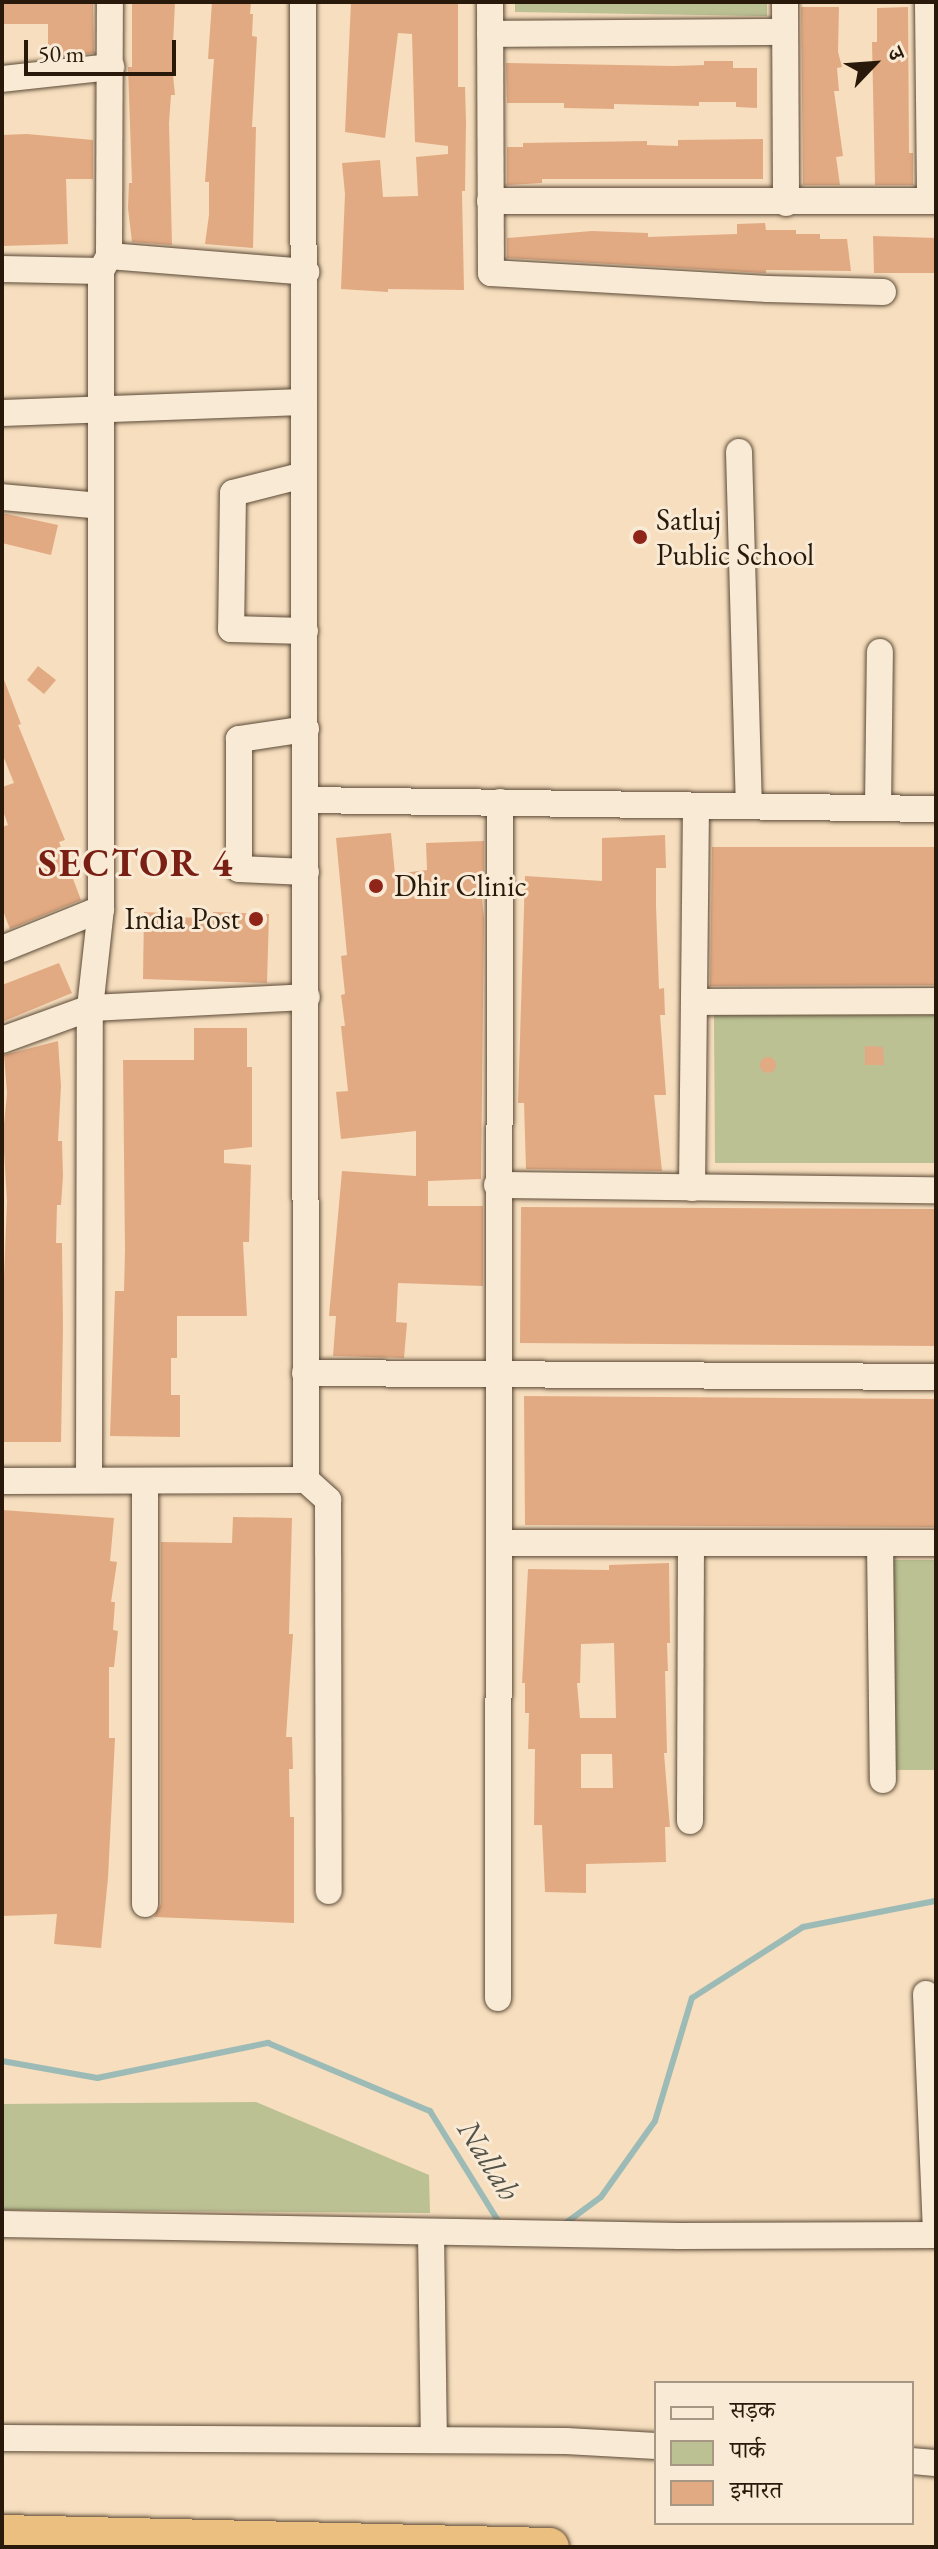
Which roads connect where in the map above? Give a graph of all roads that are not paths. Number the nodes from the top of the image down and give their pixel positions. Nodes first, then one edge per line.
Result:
1 (110, 2) edge
2 (303, 2) edge
3 (490, 2) edge
4 (785, 2) edge
5 (928, 2) edge
6 (785, 32) junction
7 (490, 34) junction
8 (111, 67) junction
9 (2, 79) edge
10 (490, 201) junction
11 (933, 201) edge
12 (786, 203) junction
13 (105, 263) junction
14 (2, 269) edge
15 (306, 272) junction
16 (883, 292) dead end
17 (303, 402) junction
18 (101, 409) junction
19 (2, 413) edge
20 (739, 452) dead end
21 (304, 475) junction
22 (2, 497) edge
23 (101, 506) junction
24 (305, 631) junction
25 (880, 652) dead end
26 (306, 729) junction
27 (306, 800) junction
28 (500, 802) junction
29 (696, 806) junction
30 (749, 806) junction
31 (878, 808) junction
32 (936, 809) edge
33 (306, 872) junction
34 (101, 909) junction
35 (2, 949) edge
36 (307, 997) junction
37 (936, 1001) edge
38 (695, 1002) junction
39 (90, 1008) junction
40 (2, 1040) edge
41 (497, 1185) junction
42 (692, 1188) junction
43 (936, 1190) edge
44 (305, 1373) junction
45 (498, 1374) junction
46 (936, 1377) edge
47 (89, 1480) junction
48 (306, 1480) junction
49 (2, 1481) edge
50 (145, 1481) junction
51 (499, 1543) junction
52 (880, 1543) junction
53 (936, 1543) edge
54 (691, 1544) junction
55 (883, 1780) dead end
56 (690, 1821) dead end
57 (329, 1891) dead end
58 (145, 1904) dead end
59 (926, 1994) dead end
60 (498, 1998) dead end
61 (2, 2224) edge
62 (431, 2232) junction
63 (936, 2232) edge
64 (2, 2438) edge
65 (434, 2440) junction
66 (654, 2446) edge
67 (914, 2461) edge
68 (936, 2463) edge
69 (2, 2534) edge
70 (550, 2547) edge

1 - 8 street
2 - 15 street
3 - 7 street
4 - 6 street
5 - 11 street
6 - 7 street
6 - 12 street
7 - 10 street
8 - 9 street
8 - 13 street
10 - 12 street
10 - 16 street
11 - 12 street
13 - 14 street
13 - 15 street
13 - 18 street
15 - 17 street
17 - 18 street
17 - 21 street
18 - 19 street
18 - 23 street
20 - 30 street
21 - 24 street
21 - 24 street
22 - 23 street
23 - 34 street
24 - 26 street
25 - 31 street
26 - 27 street
26 - 33 street
27 - 28 street
27 - 33 street
28 - 29 street
28 - 41 street
29 - 30 street
29 - 38 street
30 - 31 street
31 - 32 street
33 - 36 street
34 - 35 street
34 - 39 street
36 - 39 street
36 - 44 street
37 - 38 street
38 - 42 street
39 - 40 street
39 - 47 street
41 - 42 street
41 - 45 street
42 - 43 street
44 - 45 street
44 - 48 street
45 - 46 street
45 - 51 street
47 - 49 street
47 - 50 street
48 - 50 street
48 - 57 street
50 - 58 street
51 - 54 street
51 - 60 street
52 - 53 street
52 - 54 street
52 - 55 street
54 - 56 street
59 - 63 street
61 - 62 street
62 - 63 street
62 - 65 street
64 - 65 street
65 - 66 street
67 - 68 street
69 - 70 highway

